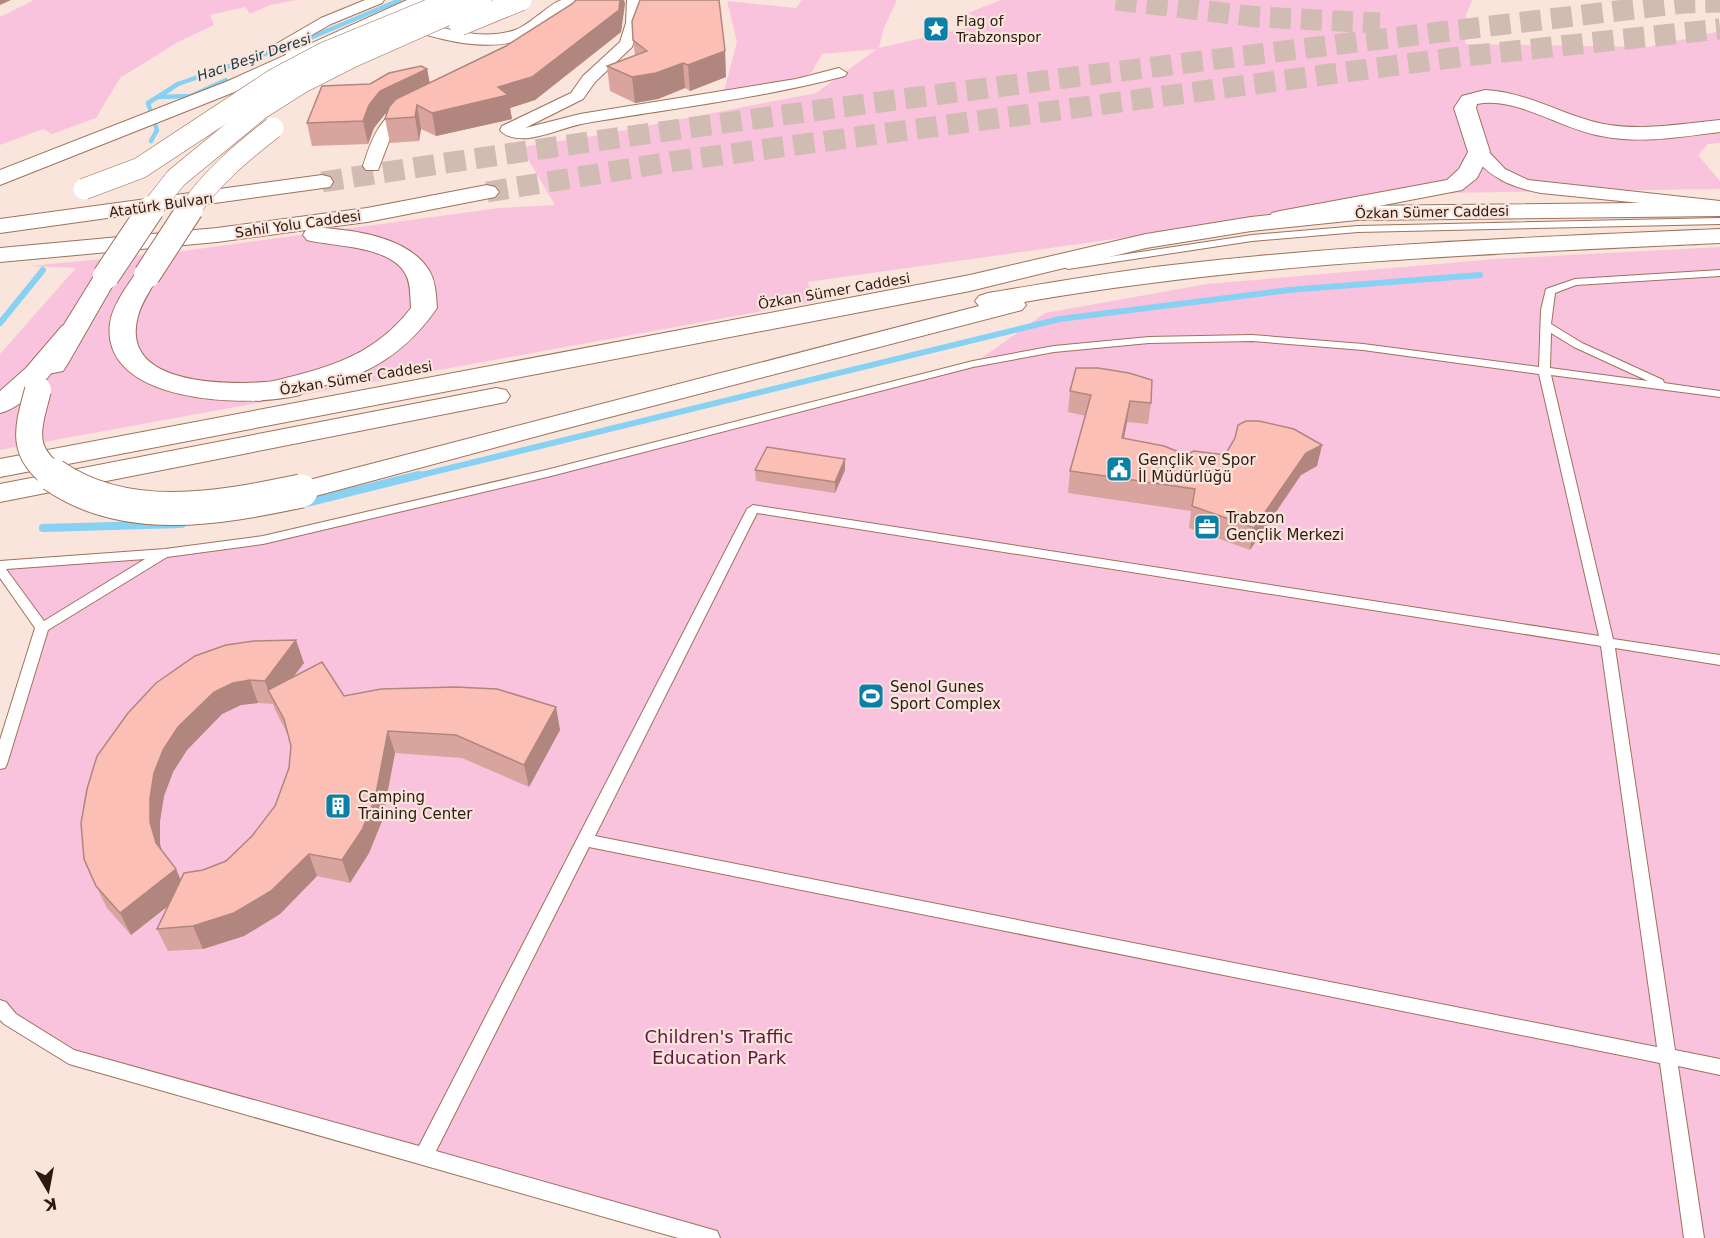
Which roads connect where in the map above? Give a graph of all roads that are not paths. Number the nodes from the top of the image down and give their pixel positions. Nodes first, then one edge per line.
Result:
1 (423, 0) edge
2 (453, 0) edge
3 (481, 0) edge
4 (521, 0) edge
5 (572, 0) edge
6 (634, 0) edge
7 (379, 8) edge
8 (839, 73) dead end
9 (434, 97) edge
10 (1720, 126) edge
11 (1479, 152) junction
12 (372, 166) dead end
13 (0, 178) edge
14 (322, 182) tunnel mouth
15 (487, 192) tunnel mouth
16 (1720, 208) edge
17 (0, 212) edge
18 (1720, 221) edge
19 (1251, 224) junction
20 (0, 226) edge
21 (217, 235) junction
22 (1720, 236) edge
23 (1146, 241) junction
24 (5, 254) edge
25 (1236, 264) junction
26 (1720, 273) edge
27 (970, 283) junction
28 (1545, 325) junction
29 (71, 332) junction
30 (1544, 371) junction
31 (1675, 388) junction
32 (259, 393) junction
33 (1720, 394) edge
34 (0, 405) edge
35 (0, 468) edge
36 (0, 493) edge
37 (165, 553) junction
38 (0, 565) edge
39 (0, 571) edge
40 (42, 628) junction
41 (1607, 642) junction
42 (1720, 660) edge
43 (0, 764) edge
44 (586, 840) junction
45 (0, 1007) edge
46 (1668, 1057) junction
47 (1720, 1067) edge
48 (424, 1156) junction
49 (710, 1238) edge
50 (1694, 1238) edge

1 - 7 main road
2 - 17 main road, bridge
3 - 29 main road, bridge
4 - 32 main road, Özkan Sümer Caddesi, bridge
5 - 7 main road
6 - 8 street
7 - 13 main road
9 - 12 street
10 - 11 main road
11 - 16 street
11 - 19 main road
14 - 20 main road, Atatürk Bulvarı
15 - 21 main road, Sahil Yolu Caddesi
16 - 19 main road, Özkan Sümer Caddesi
18 - 27 lane
19 - 23 main road, Özkan Sümer Caddesi
21 - 24 main road, Sahil Yolu Caddesi
21 - 32 main road
22 - 25 main road
23 - 27 main road, Özkan Sümer Caddesi
23 - 32 main road, Özkan Sümer Caddesi
25 - 29 main road, bridge
25 - 36 main road
26 - 28 lane
27 - 35 main road, Özkan Sümer Caddesi
28 - 30 lane
28 - 31 lane
29 - 34 main road
30 - 31 lane
30 - 37 lane
30 - 41 lane
31 - 33 lane
37 - 38 lane
37 - 40 lane
39 - 40 lane
40 - 43 lane
41 - 42 lane
41 - 44 lane
41 - 46 lane
44 - 46 lane
44 - 48 lane
45 - 48 lane
46 - 47 lane
46 - 50 lane
48 - 49 lane

